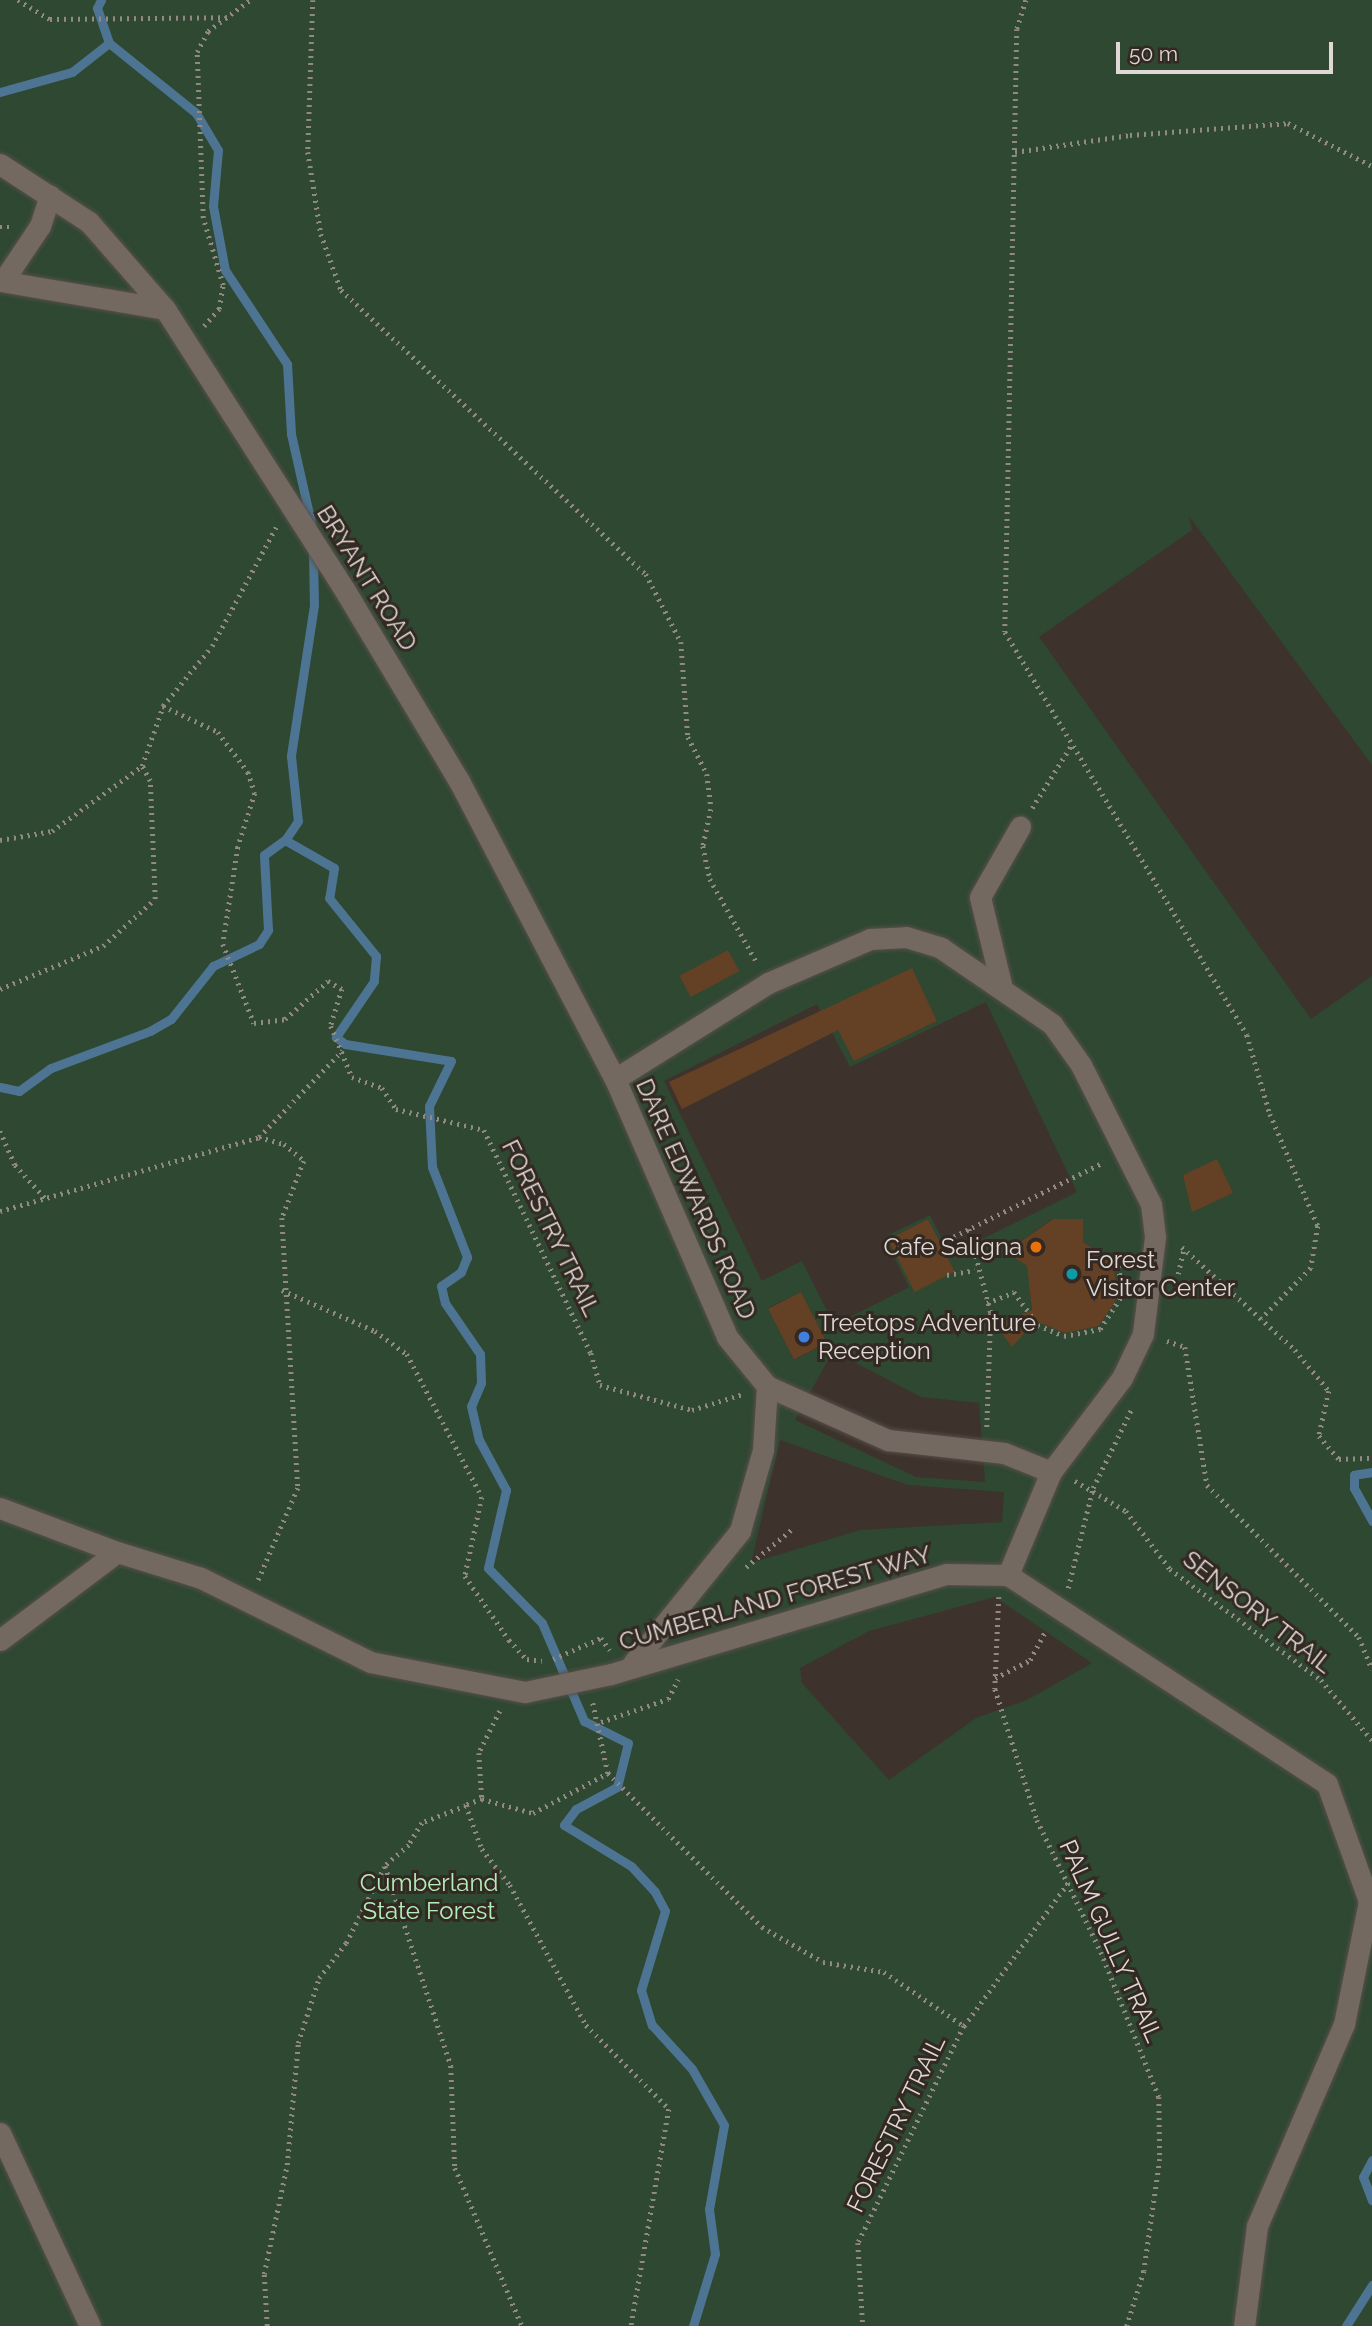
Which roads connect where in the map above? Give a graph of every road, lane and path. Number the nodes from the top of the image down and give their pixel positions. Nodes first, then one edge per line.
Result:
1 (18, 0) edge
2 (250, 0) edge
3 (313, 0) edge
4 (1026, 0) edge
5 (228, 17) junction
6 (1015, 152) junction
7 (0, 164) edge
8 (1372, 166) edge
9 (50, 196) junction
10 (1, 281) edge
11 (165, 309) junction
12 (188, 345) junction
13 (293, 508) junction
14 (163, 706) junction
15 (1072, 744) junction
16 (142, 766) junction
17 (1020, 827) joint
18 (0, 840) edge
19 (768, 983) junction
20 (1001, 984) junction
21 (0, 989) edge
22 (342, 1051) junction
23 (615, 1079) junction
24 (0, 1131) edge
25 (259, 1137) junction
26 (1124, 1152) junction
27 (46, 1199) junction
28 (0, 1211) edge
29 (969, 1229) junction
30 (1155, 1240) junction
31 (940, 1243) dead end
32 (1184, 1248) junction
33 (975, 1270) junction
34 (947, 1275) dead end
35 (1175, 1288) dead end
36 (282, 1290) junction
37 (987, 1303) junction
38 (1261, 1319) junction
39 (1167, 1328) dead end
40 (1143, 1334) junction
41 (1165, 1341) junction
42 (1159, 1353) dead end
43 (767, 1386) junction
44 (1135, 1402) dead end
45 (987, 1451) junction
46 (1372, 1458) edge
47 (1051, 1472) junction
48 (1094, 1489) junction
49 (0, 1508) edge
50 (791, 1530) dead end
51 (117, 1552) junction
52 (740, 1572) dead end
53 (1008, 1575) junction
54 (248, 1604) junction
55 (1058, 1607) junction
56 (1, 1635) edge
57 (569, 1650) dead end
58 (692, 1650) junction
59 (633, 1663) junction
60 (1372, 1670) edge
61 (995, 1678) junction
62 (517, 1690) junction
63 (596, 1711) dead end
64 (601, 1723) junction
65 (1372, 1740) edge
66 (608, 1773) junction
67 (482, 1799) junction
68 (467, 1805) junction
69 (385, 1866) junction
70 (1068, 1883) junction
71 (964, 2026) junction
72 (0, 2133) edge
73 (90, 2326) edge
74 (267, 2326) edge
75 (522, 2326) edge
76 (631, 2326) edge
77 (863, 2326) edge
78 (1127, 2326) edge
79 (1244, 2326) edge

1 - 5 path
2 - 5 path
3 - 19 path
4 - 6 path
5 - 12 path
6 - 8 path
6 - 15 path
7 - 9 lane, BRYANT ROAD
9 - 10 lane
9 - 11 lane, BRYANT ROAD
10 - 11 lane
11 - 12 lane, BRYANT ROAD
12 - 13 lane, BRYANT ROAD
13 - 14 path
13 - 23 lane, BRYANT ROAD
14 - 16 path
14 - 22 path, FORESTRY TRAIL
15 - 17 path
15 - 38 path
16 - 18 path
16 - 21 path
17 - 20 lane
19 - 20 lane
19 - 23 lane
20 - 26 lane
22 - 25 path
22 - 43 path, FORESTRY TRAIL
23 - 43 lane, DARE EDWARDS ROAD
24 - 27 path
25 - 27 path
25 - 36 path
26 - 29 path
26 - 30 lane
27 - 28 path
29 - 31 path
29 - 33 path
30 - 32 path
30 - 37 path
30 - 40 lane
32 - 35 path
32 - 38 path
33 - 34 path
33 - 37 path
36 - 54 path
36 - 57 path
37 - 45 path
38 - 46 path
39 - 41 path
40 - 41 path, SENSORY TRAIL
40 - 47 lane
41 - 42 path
41 - 60 path, SENSORY TRAIL
43 - 45 lane
43 - 59 lane
44 - 48 path
45 - 47 lane
47 - 48 path, SENSORY TRAIL
47 - 53 lane
48 - 55 path
48 - 65 path, SENSORY TRAIL
49 - 51 lane, CUMBERLAND FOREST WAY
50 - 52 path
51 - 54 lane, CUMBERLAND FOREST WAY
51 - 56 lane
53 - 55 lane
53 - 58 lane, CUMBERLAND FOREST WAY
53 - 61 path, PALM GULLY TRAIL
54 - 62 lane, CUMBERLAND FOREST WAY
55 - 61 path
55 - 79 lane
58 - 59 lane, CUMBERLAND FOREST WAY
58 - 64 path
59 - 62 lane, CUMBERLAND FOREST WAY
61 - 70 path, PALM GULLY TRAIL
62 - 67 path
63 - 64 path
64 - 66 path
66 - 67 path
66 - 71 path, FORESTRY TRAIL
67 - 68 path
68 - 69 path
68 - 76 path
69 - 74 path
69 - 75 path
70 - 71 path
70 - 78 path, PALM GULLY TRAIL
71 - 77 path, FORESTRY TRAIL
72 - 73 lane

